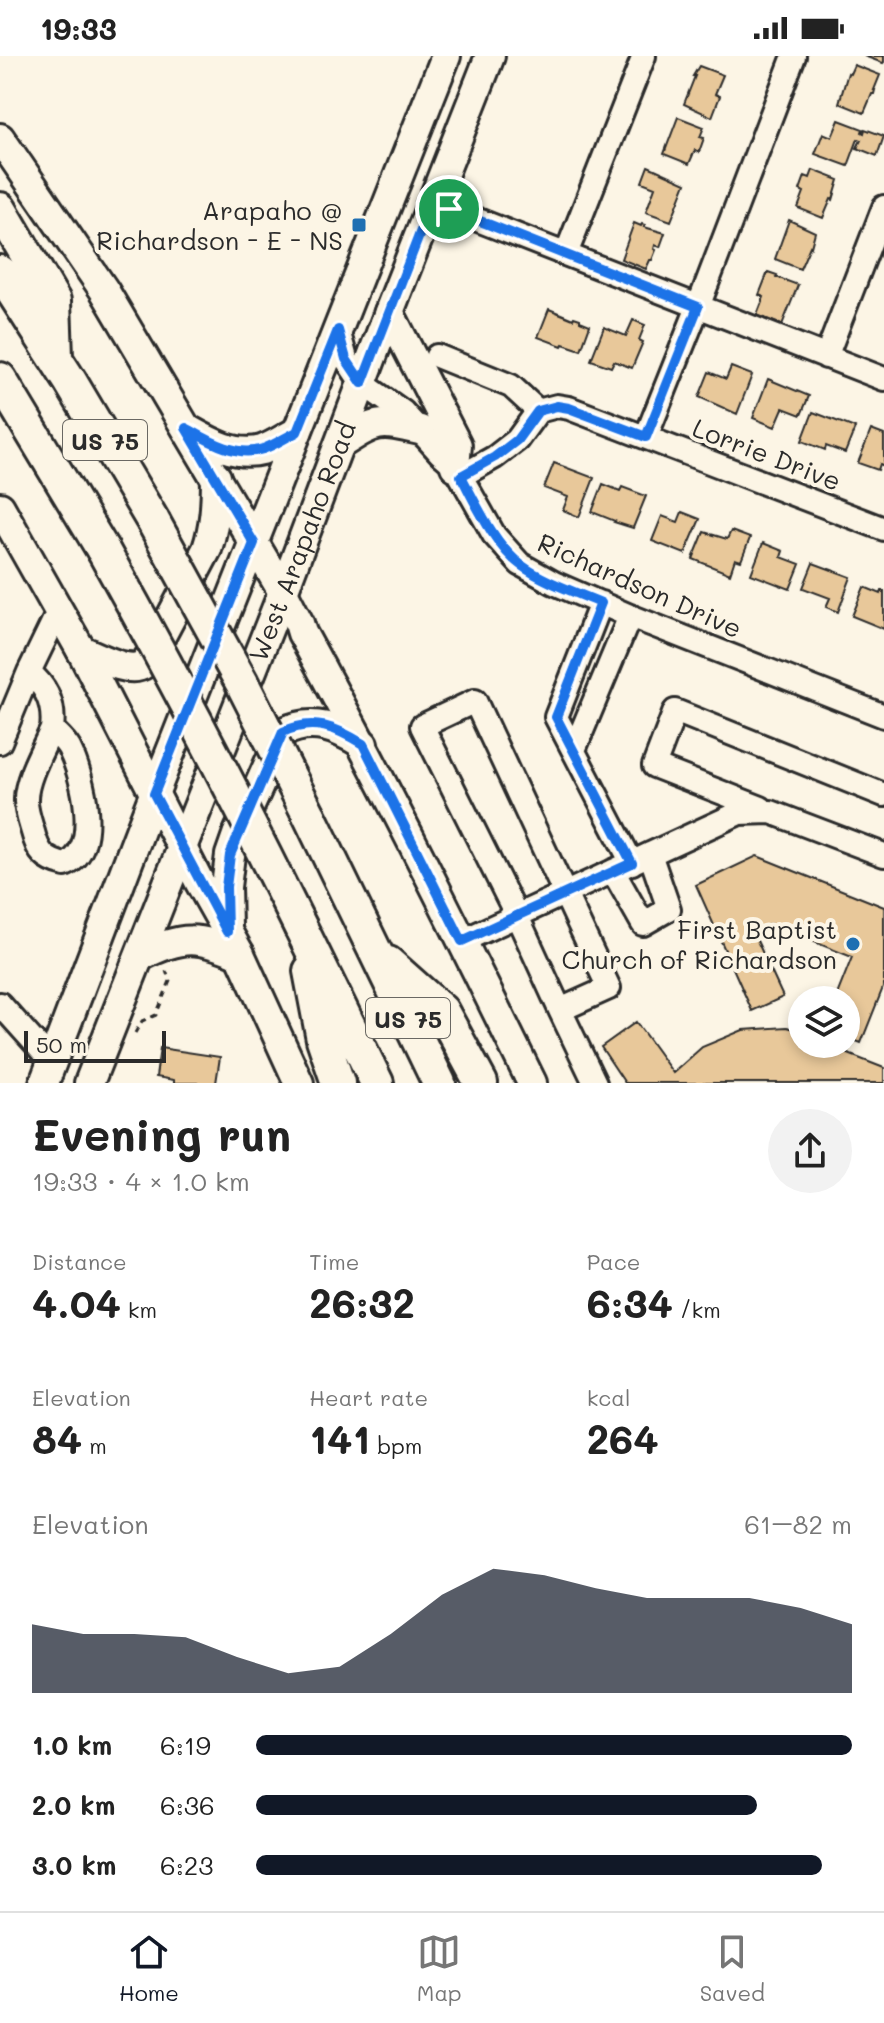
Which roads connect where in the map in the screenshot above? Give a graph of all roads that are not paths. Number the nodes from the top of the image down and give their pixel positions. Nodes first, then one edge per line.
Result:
1 (446, 56) edge
2 (490, 56) edge
3 (644, 56) edge
4 (794, 56) edge
5 (0, 138) edge
6 (432, 202) junction
7 (884, 207) edge
8 (0, 209) edge
9 (566, 254) junction
10 (0, 272) edge
11 (698, 307) junction
12 (389, 312) junction
13 (338, 330) junction
14 (437, 356) dead end
15 (826, 357) junction
16 (56, 360) junction
17 (0, 379) edge
18 (884, 379) edge
19 (362, 383) junction
20 (538, 411) junction
21 (186, 428) junction
22 (420, 430) junction
23 (297, 432) junction
24 (646, 437) junction
25 (339, 445) junction
26 (458, 471) junction
27 (216, 477) junction
28 (0, 507) edge
29 (884, 529) edge
30 (254, 543) junction
31 (283, 592) junction
32 (601, 603) junction
33 (59, 610) junction
34 (630, 616) junction
35 (81, 650) junction
36 (29, 672) junction
37 (884, 716) edge
38 (52, 729) junction
39 (0, 742) edge
40 (363, 744) junction
41 (574, 750) junction
42 (154, 794) junction
43 (884, 795) edge
44 (771, 812) junction
45 (183, 849) junction
46 (884, 855) edge
47 (632, 863) junction
48 (566, 893) junction
49 (517, 916) junction
50 (301, 928) junction
51 (462, 941) junction
52 (234, 943) junction
53 (377, 953) junction
54 (153, 961) junction
55 (0, 1004) edge
56 (560, 1010) junction
57 (48, 1072) edge
58 (89, 1083) edge
59 (299, 1083) edge
60 (338, 1083) edge
61 (377, 1083) edge
62 (439, 1083) edge
63 (481, 1083) edge
64 (532, 1083) edge
65 (595, 1083) edge

1 - 13 main road, West Arapaho Road
2 - 6 main road, West Arapaho Road
3 - 9 street
4 - 11 street
5 - 21 main road
6 - 9 street
6 - 12 main road, West Arapaho Road
7 - 15 street
8 - 16 highway
9 - 11 street
10 - 16 highway, US 75
11 - 15 street
11 - 24 street
12 - 19 main road, West Arapaho Road
12 - 26 main road
13 - 19 street, Richardson Drive
13 - 23 main road, West Arapaho Road
14 - 20 street
15 - 18 street
16 - 53 highway, US 75, bridge
17 - 50 highway, US 75, bridge
19 - 22 street, Richardson Drive
19 - 25 main road, West Arapaho Road
20 - 24 street, Lorrie Drive
20 - 26 street
21 - 23 main road
21 - 27 main road
22 - 25 main road
22 - 26 street, Richardson Drive
23 - 30 main road, West Arapaho Road
24 - 29 street, Lorrie Drive
25 - 31 main road, West Arapaho Road
26 - 32 street, Richardson Drive
27 - 30 main road
27 - 35 main road
28 - 33 main road
30 - 31 main road
30 - 42 main road, West Arapaho Road
31 - 40 main road
31 - 45 main road, West Arapaho Road
32 - 34 street, Richardson Drive
32 - 41 street
33 - 35 main road
33 - 36 street
34 - 37 street, Richardson Drive
34 - 41 street
35 - 42 main road
36 - 38 street
36 - 39 street
38 - 38 street
40 - 51 main road
40 - 52 main road
41 - 47 street
42 - 45 main road
42 - 57 main road, West Arapaho Road
43 - 44 street
44 - 46 street
44 - 47 street
45 - 52 main road
45 - 54 main road, West Arapaho Road
47 - 48 street
48 - 49 street
48 - 49 street
48 - 56 street
49 - 51 street
49 - 56 street
50 - 60 highway
50 - 61 highway, US 75
51 - 64 main road
52 - 54 main road
52 - 59 main road
53 - 62 highway, US 75
53 - 63 highway
54 - 58 main road, West Arapaho Road
55 - 57 street
56 - 65 street

